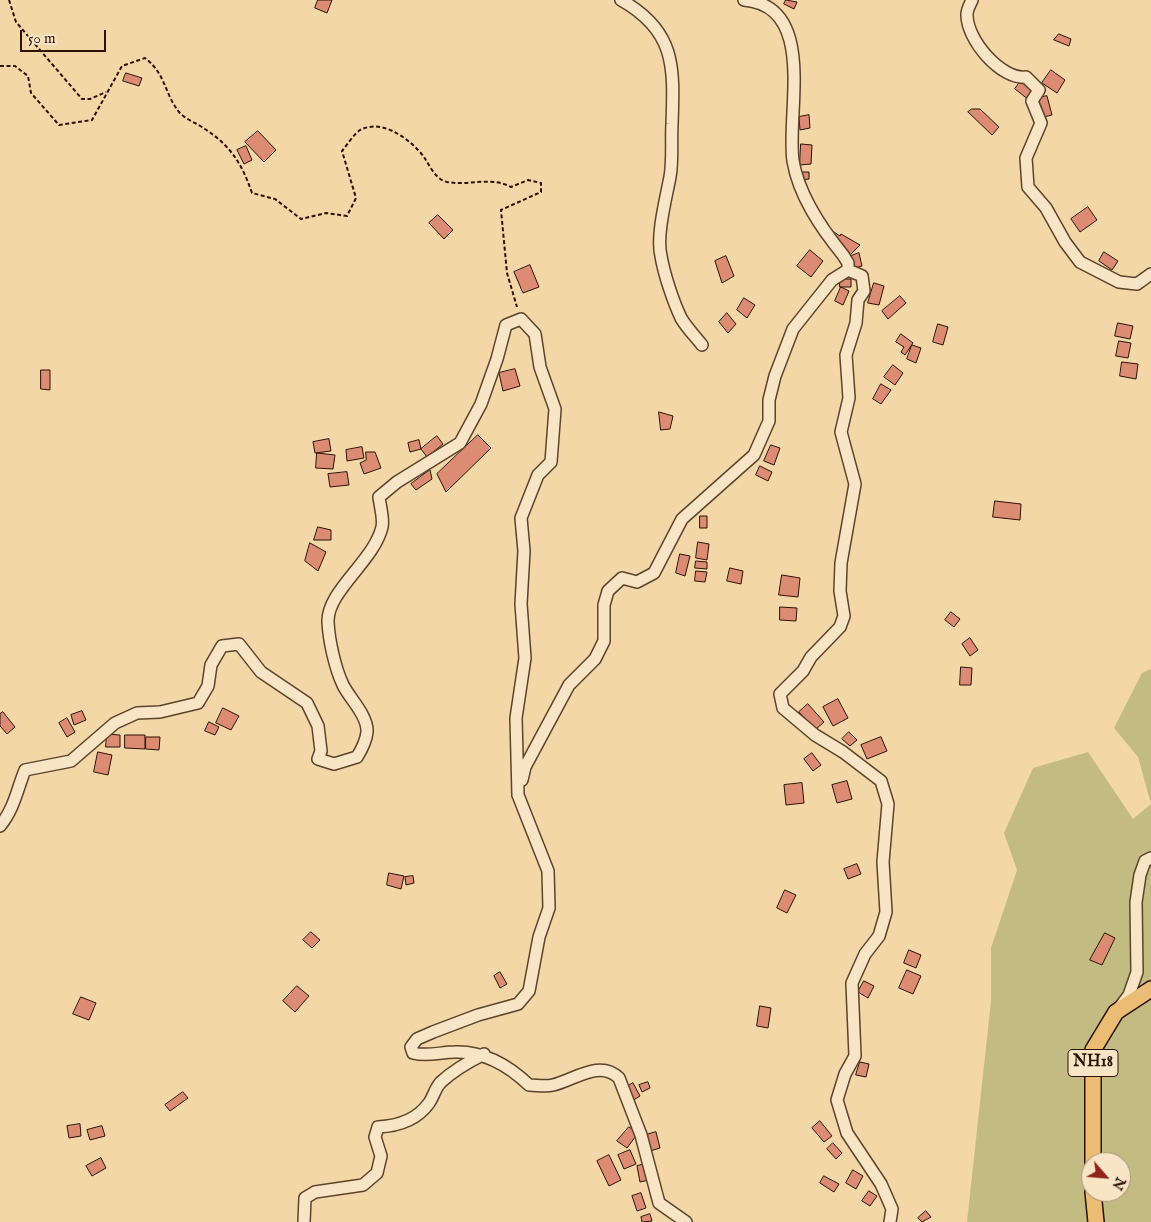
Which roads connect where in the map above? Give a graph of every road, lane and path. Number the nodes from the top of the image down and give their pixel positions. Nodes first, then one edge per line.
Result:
1 (10, 0) edge
2 (621, 0) edge
3 (750, 0) edge
4 (972, 0) edge
5 (0, 66) edge
6 (106, 92) junction
7 (848, 270) junction
8 (1151, 274) edge
9 (521, 319) junction
10 (702, 345) dead end
11 (518, 795) junction
12 (0, 826) edge
13 (1151, 858) edge
14 (1151, 989) edge
15 (1116, 1012) junction
16 (484, 1054) junction
17 (1093, 1152) edge
18 (1094, 1202) edge
19 (1096, 1202) edge
20 (304, 1222) edge
21 (686, 1222) edge
22 (890, 1222) edge
23 (1096, 1222) edge
24 (1105, 1222) edge

1 - 6 path
2 - 10 street
3 - 7 street
4 - 8 street
5 - 6 path
6 - 9 path
7 - 11 street
7 - 22 street
9 - 11 street
9 - 12 street
11 - 16 street
13 - 15 street
14 - 15 main road, NH18
15 - 17 main road, NH18
16 - 20 street
16 - 21 street
18 - 23 main road
19 - 24 street

